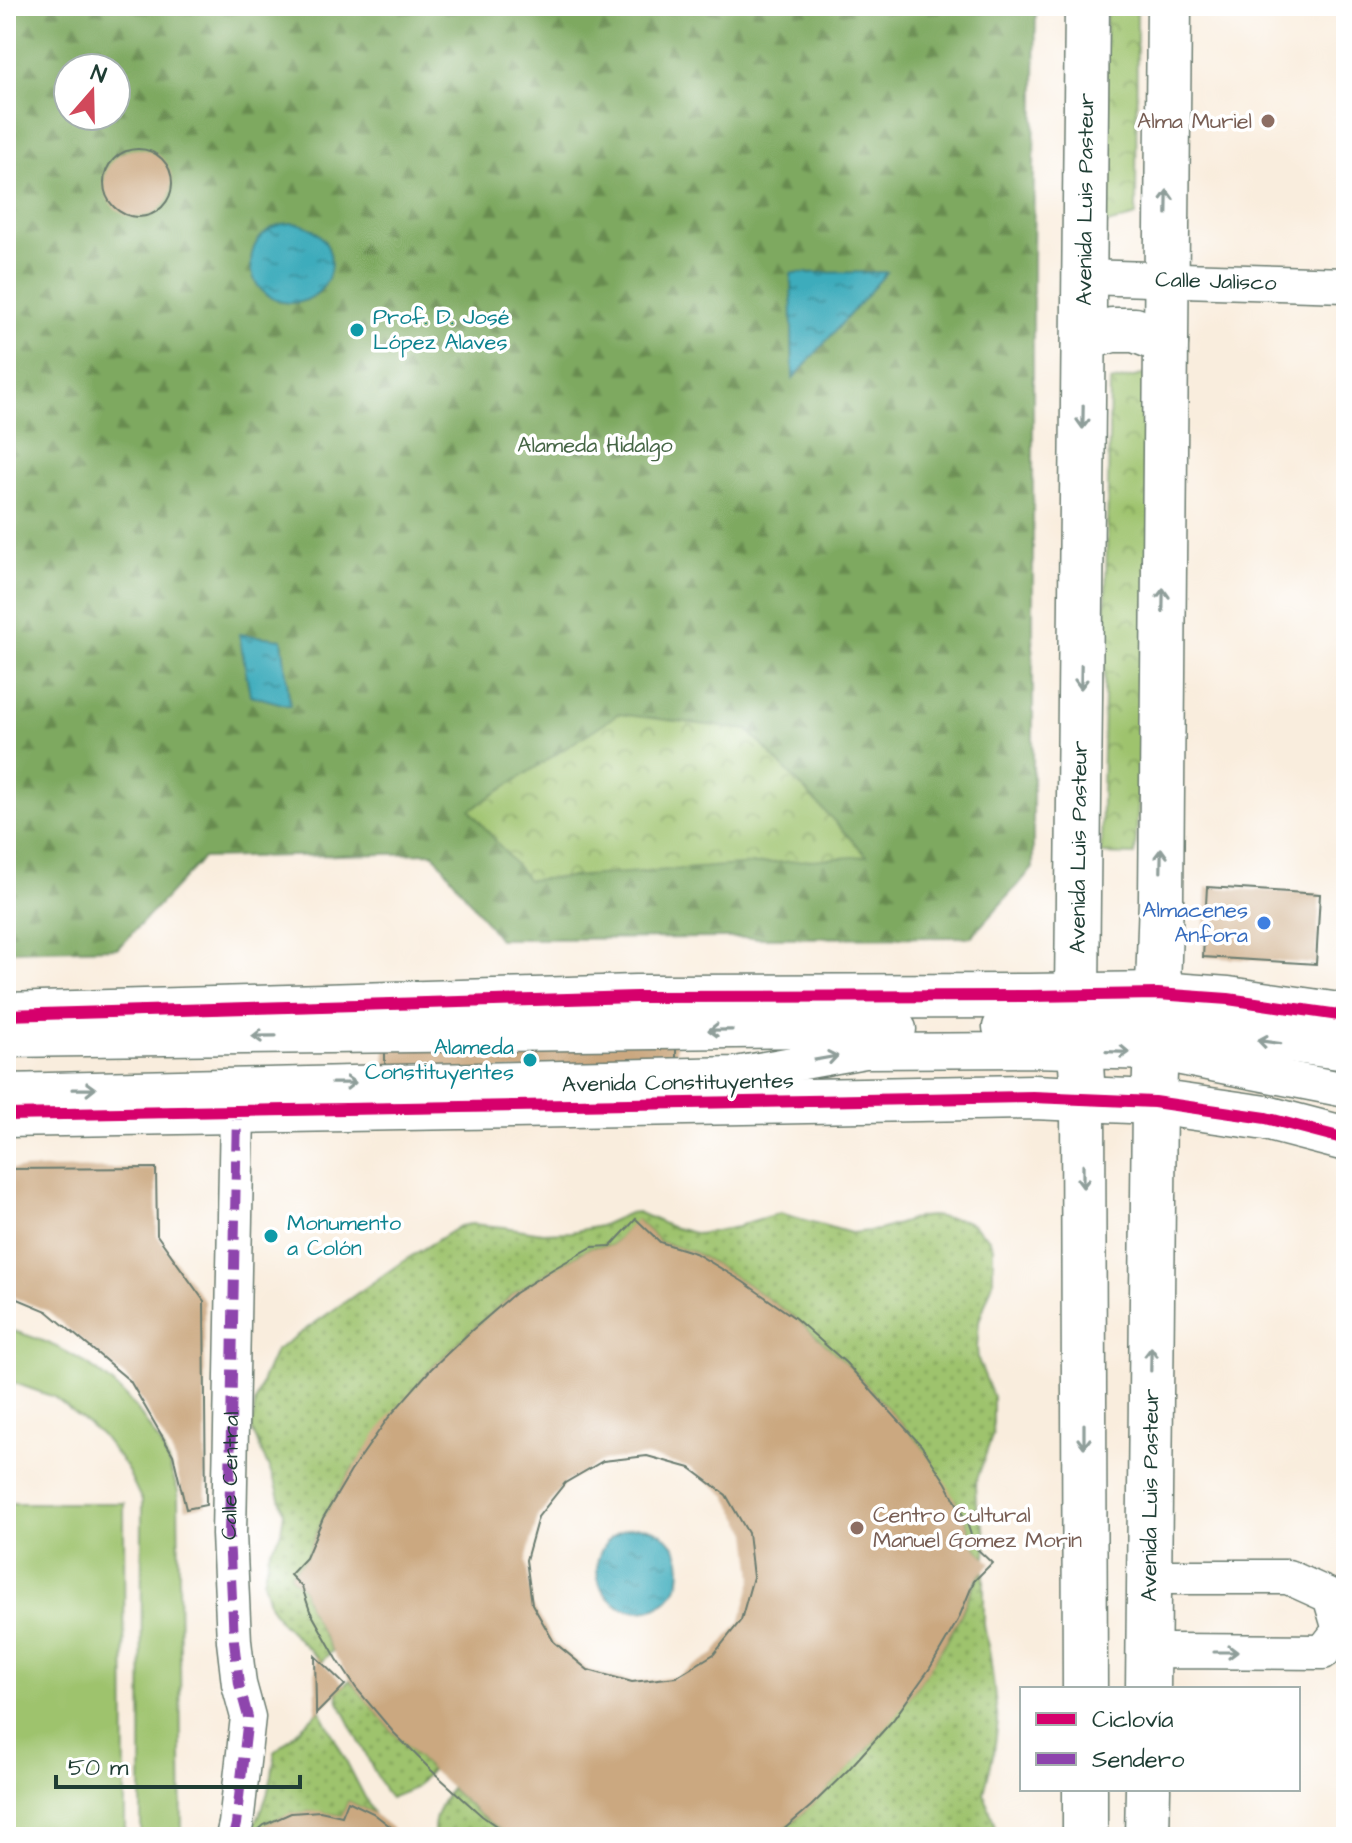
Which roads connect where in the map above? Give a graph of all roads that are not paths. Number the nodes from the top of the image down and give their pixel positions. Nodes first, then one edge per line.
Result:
1 (1087, 6) edge
2 (1169, 6) edge
3 (1084, 277) junction
4 (1166, 280) junction
5 (1346, 285) edge
6 (1084, 339) junction
7 (1166, 342) junction
8 (6, 1015) edge
9 (1346, 1016) edge
10 (1078, 1024) junction
11 (1157, 1025) junction
12 (6, 1040) edge
13 (1346, 1053) edge
14 (1346, 1090) edge
15 (6, 1091) edge
16 (1083, 1098) junction
17 (1154, 1102) junction
18 (237, 1111) junction
19 (6, 1115) edge
20 (1346, 1139) edge
21 (1149, 1577) junction
22 (1148, 1671) edge
23 (1085, 1687) edge
24 (1085, 1791) edge
25 (1148, 1791) edge
26 (233, 1837) edge
27 (1085, 1837) edge
28 (1147, 1837) edge

1 - 3 main road, Avenida Luis Pasteur
4 -> 2 main road, Avenida Luis Pasteur
3 - 4 street, Calle Jalisco
3 - 6 main road, Avenida Luis Pasteur
4 - 5 street, Calle Jalisco
4 - 7 main road, Avenida Luis Pasteur
6 - 7 main road
6 -> 10 main road, Avenida Luis Pasteur
11 -> 7 main road, Avenida Luis Pasteur
8 - 10 main road
9 - 11 main road
10 - 11 main road
10 -> 11 street
10 -> 12 street
15 -> 10 street
10 - 16 main road, Avenida Luis Pasteur
13 -> 11 street
11 - 14 street
11 - 17 main road, Avenida Luis Pasteur
16 - 17 main road, Avenida Constituyentes
16 - 18 main road, Avenida Constituyentes
16 -> 23 main road, Avenida Luis Pasteur
17 - 20 main road, Avenida Constituyentes
21 -> 17 main road, Avenida Luis Pasteur
18 - 19 main road, Avenida Constituyentes
18 - 26 street, Calle Central
21 - 22 main road, Avenida Luis Pasteur
22 -> 21 street
24 - 27 main road
25 - 28 main road

